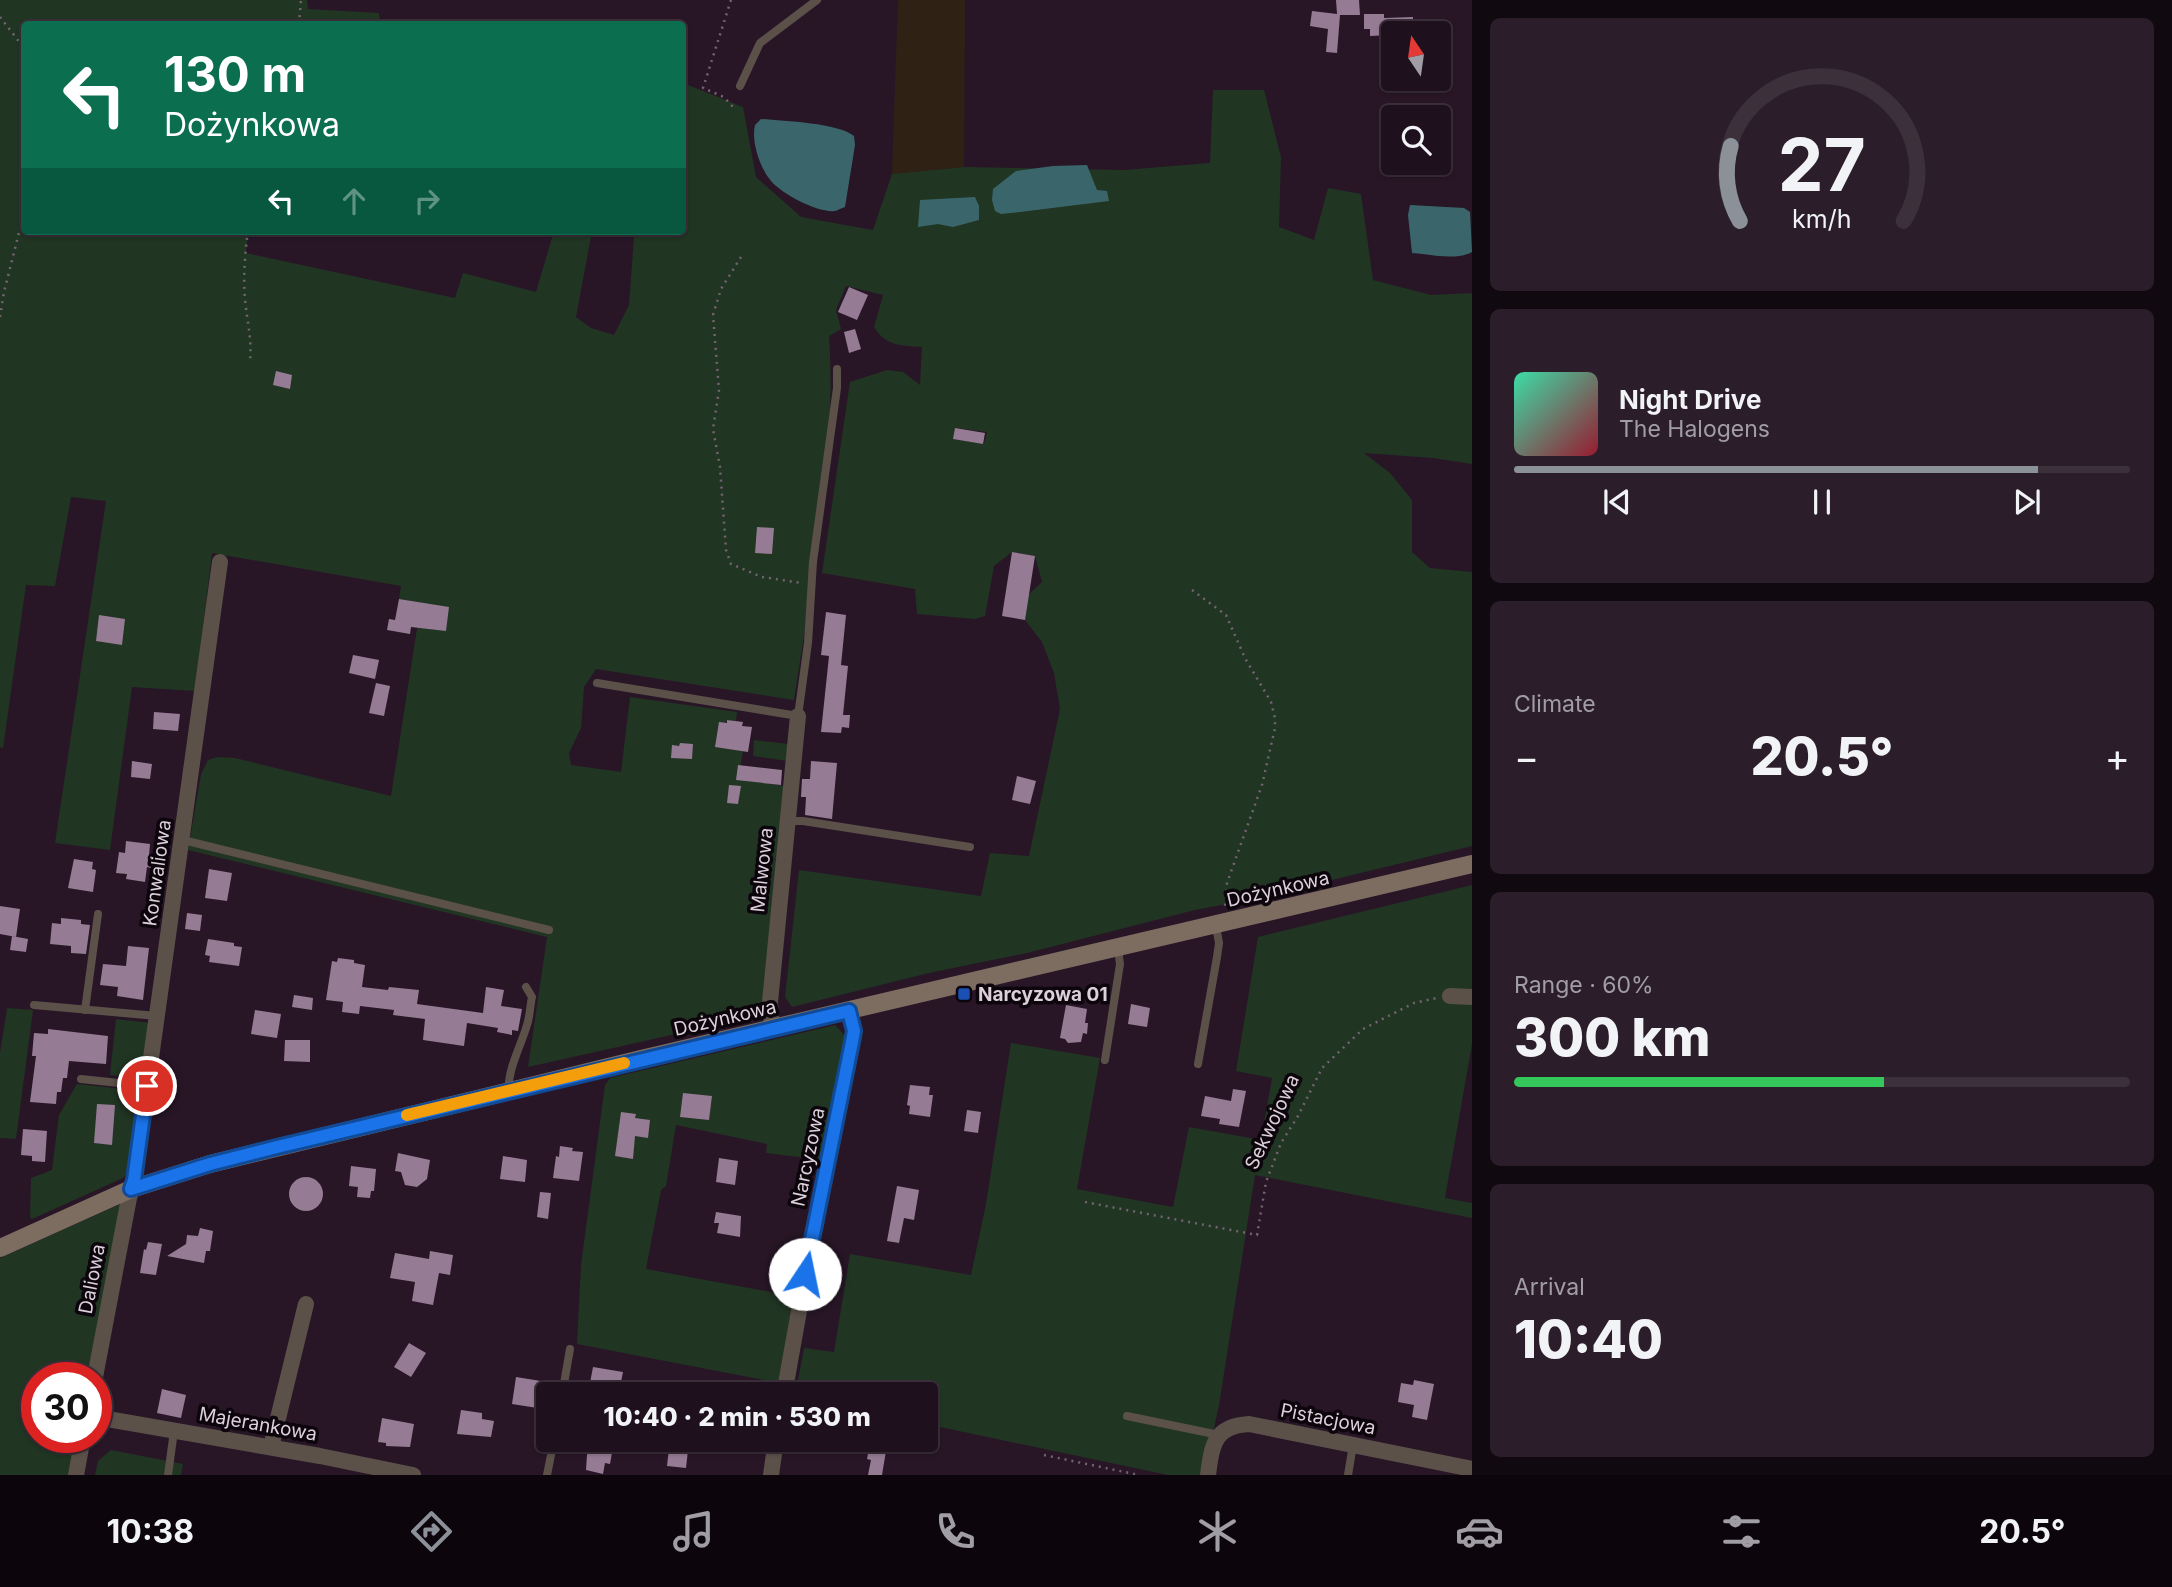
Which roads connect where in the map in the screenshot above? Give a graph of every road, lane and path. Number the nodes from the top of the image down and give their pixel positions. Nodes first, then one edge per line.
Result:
1 (300, 0) edge
2 (731, 0) edge
3 (817, 0) edge
4 (0, 17) edge
5 (299, 21) edge
6 (21, 44) edge
7 (740, 86) dead end
8 (733, 107) dead end
9 (21, 225) edge
10 (248, 235) edge
11 (741, 257) dead end
12 (0, 317) edge
13 (250, 361) dead end
14 (837, 369) dead end
15 (220, 562) dead end
16 (812, 585) junction
17 (1192, 590) dead end
18 (597, 683) dead end
19 (798, 716) junction
20 (788, 821) junction
21 (183, 840) junction
22 (970, 847) dead end
23 (1472, 864) edge
24 (98, 914) dead end
25 (1221, 924) junction
26 (549, 930) dead end
27 (1118, 949) junction
28 (526, 988) dead end
29 (1450, 996) joint
30 (1472, 997) edge
31 (34, 1005) dead end
32 (85, 1010) junction
33 (849, 1011) junction
34 (158, 1016) junction
35 (772, 1028) junction
36 (1105, 1060) dead end
37 (1198, 1064) dead end
38 (81, 1079) dead end
39 (147, 1086) junction
40 (509, 1091) junction
41 (131, 1189) junction
42 (1085, 1202) dead end
43 (0, 1248) edge
44 (306, 1304) dead end
45 (570, 1349) dead end
46 (97, 1362) edge
47 (564, 1382) edge
48 (786, 1382) edge
49 (1127, 1416) dead end
50 (112, 1420) edge
51 (174, 1431) junction
52 (1219, 1435) junction
53 (1353, 1445) junction
54 (271, 1447) junction
55 (552, 1452) edge
56 (774, 1452) edge
57 (80, 1453) edge
58 (1044, 1455) dead end
59 (1472, 1469) edge
60 (75, 1475) edge
61 (168, 1475) edge
62 (413, 1475) edge
63 (547, 1475) edge
64 (771, 1475) edge
65 (1139, 1475) edge
66 (1208, 1475) edge
67 (1348, 1475) edge

1 - 5 path
2 - 8 path
3 - 7 lane
4 - 6 path
9 - 12 path
10 - 13 path
11 - 16 path
14 - 16 lane
15 - 21 street, Konwaliowa
16 - 19 lane
17 - 25 path
18 - 19 lane
19 - 20 street, Malwowa
20 - 22 lane
20 - 35 street, Malwowa
21 - 26 lane
21 - 34 street, Konwaliowa
23 - 25 street, Dożynkowa
24 - 32 lane
25 - 27 street, Dożynkowa
25 - 37 lane
27 - 33 street, Dożynkowa
27 - 36 lane
28 - 40 lane
29 - 30 street
29 - 42 path, Sekwojowa
31 - 32 lane
32 - 34 lane
33 - 35 street, Dożynkowa
33 - 48 street, Narcyzowa
34 - 39 street, Konwaliowa
35 - 40 street, Dożynkowa
38 - 39 lane
39 - 41 street, Konwaliowa
40 - 41 street, Dożynkowa
41 - 43 street, Dożynkowa
41 - 46 street, Daliowa
44 - 54 street
45 - 47 lane
49 - 52 lane
50 - 51 street, Majerankowa
51 - 54 street, Majerankowa
51 - 61 lane
52 - 53 street, Pistacjowa
52 - 66 street
53 - 59 street, Pistacjowa
53 - 67 lane
54 - 62 street, Majerankowa
55 - 63 lane
56 - 64 street
57 - 60 street
58 - 65 path

